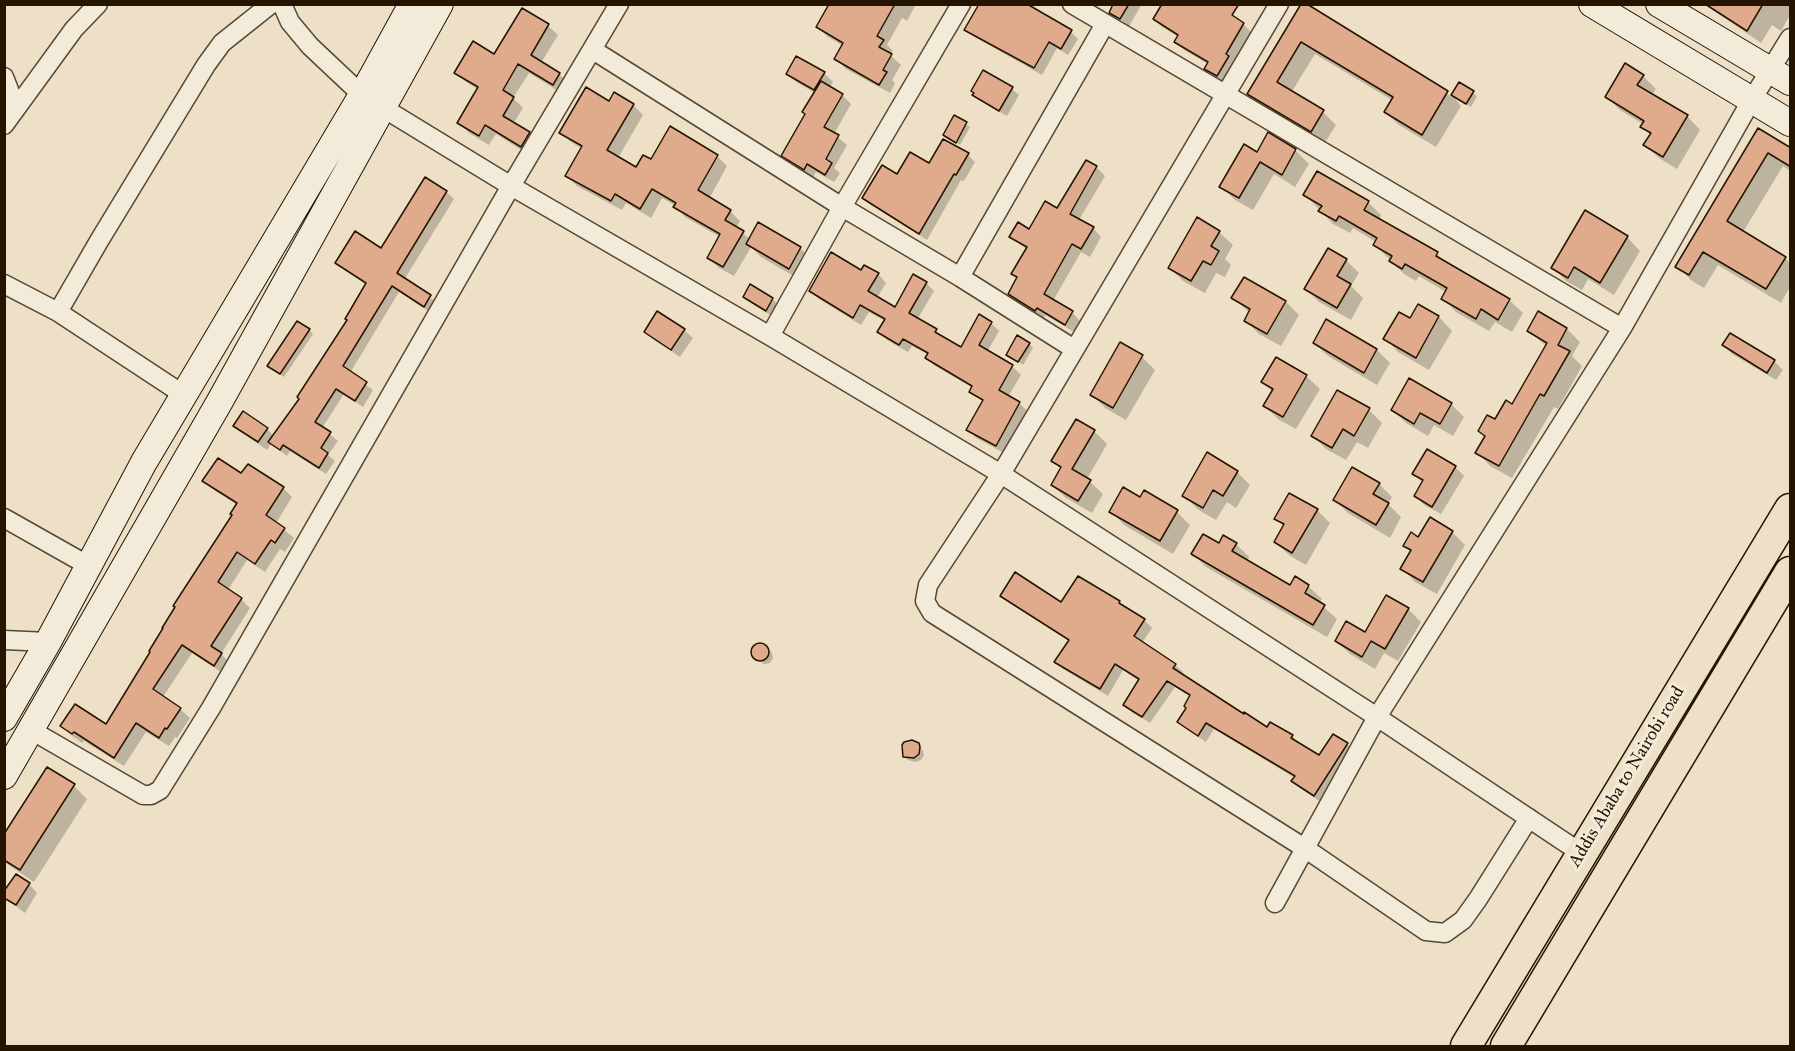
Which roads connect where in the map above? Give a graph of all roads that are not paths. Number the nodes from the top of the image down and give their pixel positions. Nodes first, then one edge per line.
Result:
1 (98, 4) edge
2 (271, 4) edge
3 (282, 4) edge
4 (412, 4) edge
5 (440, 4) edge
6 (619, 4) edge
7 (961, 4) edge
8 (1072, 4) edge
9 (1279, 4) edge
10 (1592, 4) edge
11 (1659, 4) edge
12 (1105, 24) junction
13 (1791, 38) edge
14 (593, 50) junction
15 (1780, 77) edge
16 (4, 78) edge
17 (362, 95) junction
18 (1226, 95) junction
19 (1751, 101) junction
20 (16, 108) junction
21 (384, 108) junction
22 (1791, 123) edge
23 (4, 125) edge
24 (511, 186) junction
25 (842, 207) junction
26 (960, 277) junction
27 (4, 284) edge
28 (58, 312) junction
29 (1622, 328) junction
30 (770, 336) junction
31 (1074, 349) junction
32 (184, 395) junction
33 (1001, 474) junction
34 (1791, 509) edge
35 (4, 518) edge
36 (89, 566) junction
37 (1791, 572) edge
38 (4, 640) edge
39 (48, 642) junction
40 (1377, 717) junction
41 (4, 718) edge
42 (31, 730) junction
43 (4, 776) edge
44 (1528, 818) junction
45 (1306, 849) junction
46 (1581, 853) junction
47 (1275, 903) dead end
48 (1466, 1047) edge
49 (1506, 1047) edge

1 - 20 street
2 - 28 street
3 - 17 street
4 - 17 main road
5 - 21 main road
6 - 14 street
7 - 25 street
8 - 12 street
9 - 18 street
10 - 19 main road
11 - 15 main road
12 - 18 street
12 - 26 street
13 - 15 street
14 - 24 street
14 - 25 street
15 - 19 street
16 - 20 street
17 - 21 street
17 - 32 main road
18 - 29 street
18 - 31 street
19 - 22 main road
19 - 29 street
20 - 23 street
21 - 24 street
21 - 42 main road
24 - 30 street
24 - 42 street
25 - 26 street
25 - 30 street
26 - 31 street
27 - 28 street
28 - 32 street
29 - 40 street
30 - 33 street
31 - 33 street
32 - 36 main road
33 - 40 street
33 - 45 street
34 - 46 highway, Addis Ababa to Nairobi road
35 - 36 street
36 - 39 main road
37 - 49 highway, Addis Ababa to Nairobi road
38 - 39 street
39 - 41 main road
40 - 44 street
40 - 45 street
42 - 43 main road
44 - 45 street
44 - 46 street
45 - 47 street
46 - 48 highway, Addis Ababa to Nairobi road

